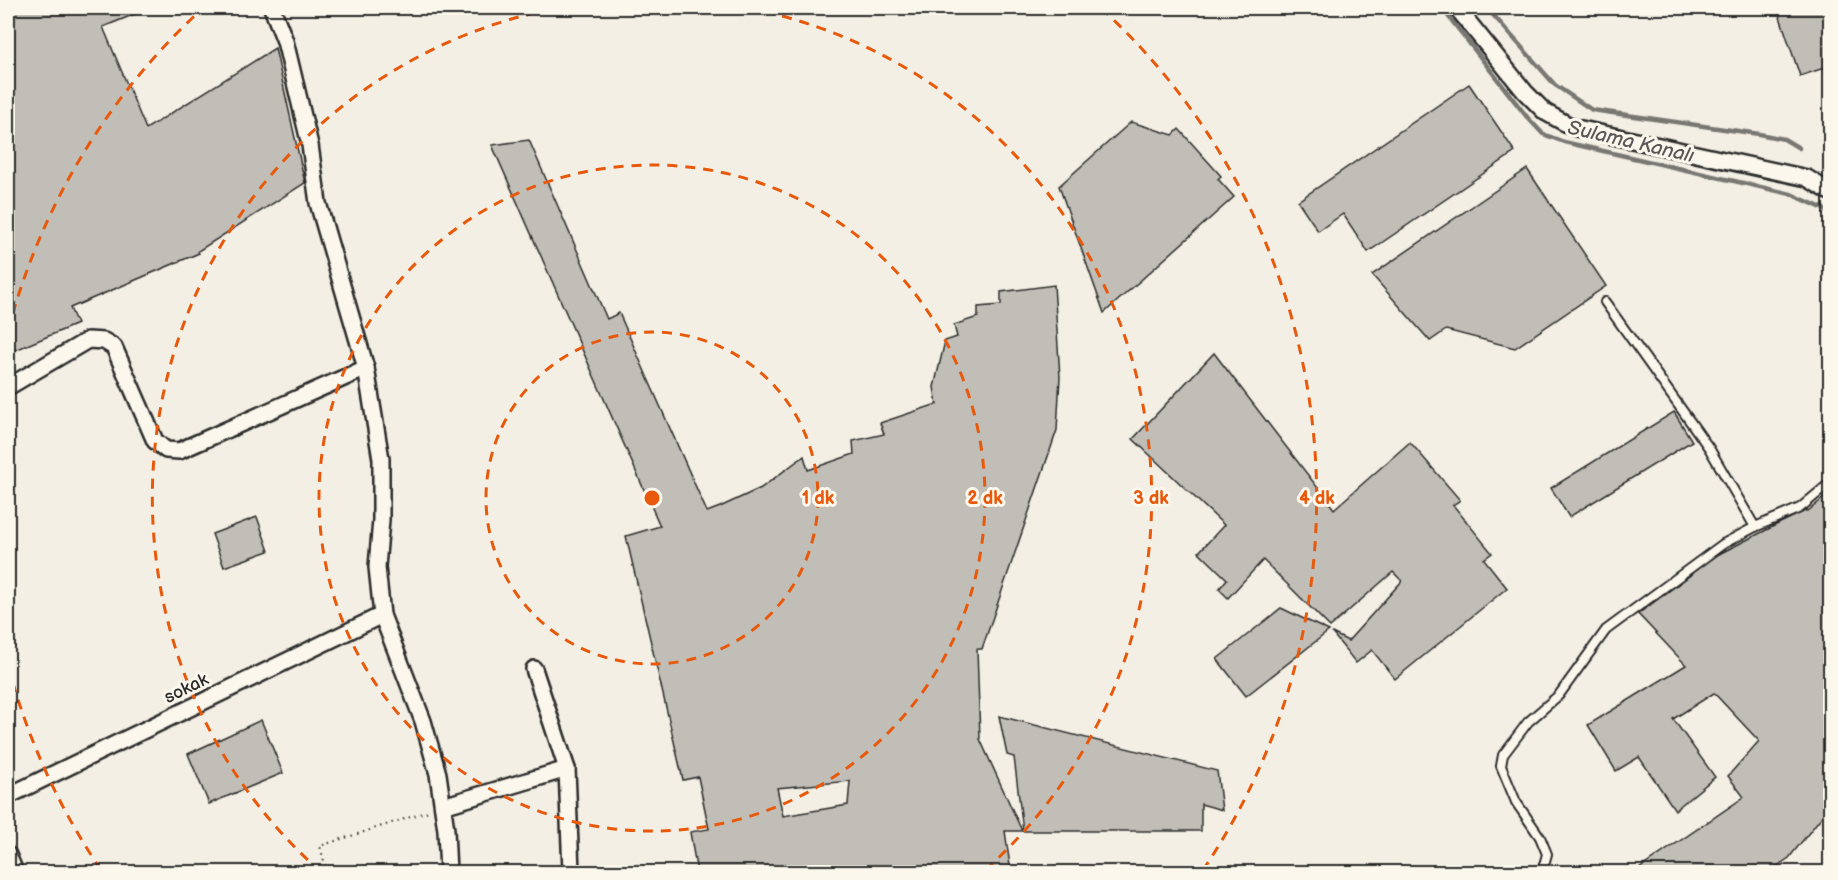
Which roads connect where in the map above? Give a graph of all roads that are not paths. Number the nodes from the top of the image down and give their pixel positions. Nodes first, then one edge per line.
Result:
1 (272, 8) edge
2 (1457, 8) edge
3 (1830, 192) edge
4 (1605, 302) dead end
5 (366, 368) junction
6 (8, 387) edge
7 (1830, 483) edge
8 (1755, 527) junction
9 (382, 615) junction
10 (534, 669) dead end
11 (567, 769) junction
12 (8, 796) edge
13 (443, 806) junction
14 (8, 855) edge
15 (15, 873) edge
16 (448, 873) edge
17 (571, 873) edge
18 (1542, 873) edge

1 - 5 street
2 - 3 street
4 - 8 lane
5 - 6 street
5 - 9 street
7 - 8 lane
8 - 18 lane
9 - 12 street, sokak
9 - 13 street
10 - 11 street
11 - 13 street
11 - 17 street
13 - 16 street
14 - 15 street

